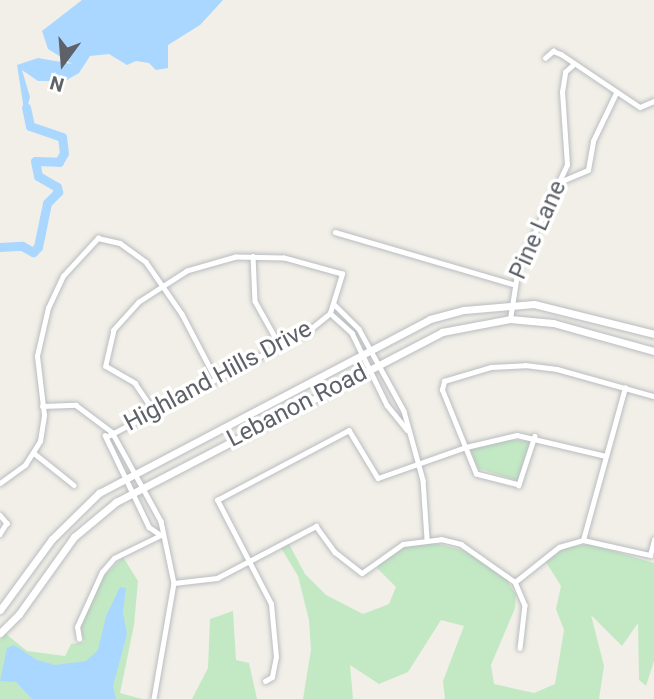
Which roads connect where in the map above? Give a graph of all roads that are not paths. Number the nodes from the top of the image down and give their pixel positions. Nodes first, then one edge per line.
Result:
1 (545, 58) dead end
2 (574, 64) junction
3 (616, 93) junction
4 (654, 101) edge
5 (562, 181) junction
6 (335, 232) dead end
7 (253, 256) junction
8 (513, 284) junction
9 (162, 286) junction
10 (334, 304) junction
11 (509, 304) junction
12 (330, 313) junction
13 (510, 319) junction
14 (654, 334) edge
15 (280, 346) junction
16 (371, 349) junction
17 (654, 351) edge
18 (362, 354) junction
19 (379, 363) junction
20 (371, 368) junction
21 (216, 379) junction
22 (625, 388) junction
23 (654, 396) edge
24 (42, 406) junction
25 (154, 411) junction
26 (104, 427) junction
27 (408, 431) junction
28 (112, 432) junction
29 (535, 436) junction
30 (106, 437) junction
31 (466, 447) junction
32 (34, 453) junction
33 (606, 456) junction
34 (420, 464) junction
35 (130, 475) junction
36 (0, 483) edge
37 (74, 485) dead end
38 (141, 488) junction
39 (133, 492) junction
40 (0, 515) edge
41 (0, 534) edge
42 (161, 536) junction
43 (427, 539) junction
44 (583, 540) junction
45 (654, 540) edge
46 (251, 561) junction
47 (174, 583) junction
48 (515, 583) junction
49 (0, 610) edge
50 (0, 633) edge
51 (79, 639) dead end
52 (520, 648) dead end
53 (265, 681) dead end
54 (154, 699) edge

1 - 2 street
2 - 3 street
2 - 5 street, Pine Lane
3 - 4 street
3 - 5 street
5 - 8 street, Pine Lane
6 - 8 street
7 - 9 street
7 - 10 street, Highland Hills Drive
7 - 15 street
8 - 11 street, Pine Lane
9 - 21 street
9 - 24 street
9 - 25 street
10 - 12 street, Highland Hills Drive
10 - 16 street
11 - 13 street, Pine Lane
11 - 14 main road, Lebanon Road
11 - 16 main road, Lebanon Road
12 - 15 street, Highland Hills Drive
12 - 18 street
13 - 17 main road, Lebanon Road
13 - 19 main road, Lebanon Road
15 - 21 street, Highland Hills Drive
16 - 18 main road, Lebanon Road
16 - 19 street
18 - 20 street
18 - 35 main road, Lebanon Road
19 - 20 main road, Lebanon Road
19 - 27 street
20 - 27 street
20 - 38 main road, Lebanon Road
21 - 25 street, Highland Hills Drive
22 - 23 street
22 - 31 street
22 - 33 street
24 - 26 street
24 - 32 street
25 - 28 street, Highland Hills Drive
26 - 28 street
26 - 30 street
27 - 34 street
28 - 30 street, Highland Hills Drive
28 - 35 street
29 - 31 street
29 - 31 street
29 - 33 street
30 - 35 street
31 - 34 street
32 - 36 street
32 - 37 street
33 - 44 street
34 - 43 street
34 - 46 street
35 - 38 street
35 - 39 street
35 - 49 main road, Lebanon Road
38 - 39 main road, Lebanon Road
38 - 42 street
39 - 42 street
39 - 50 main road, Lebanon Road
40 - 41 street
42 - 47 street
42 - 51 street
43 - 46 street
43 - 48 street
44 - 45 street
44 - 48 street
46 - 47 street
46 - 53 street
47 - 54 street
48 - 52 street

